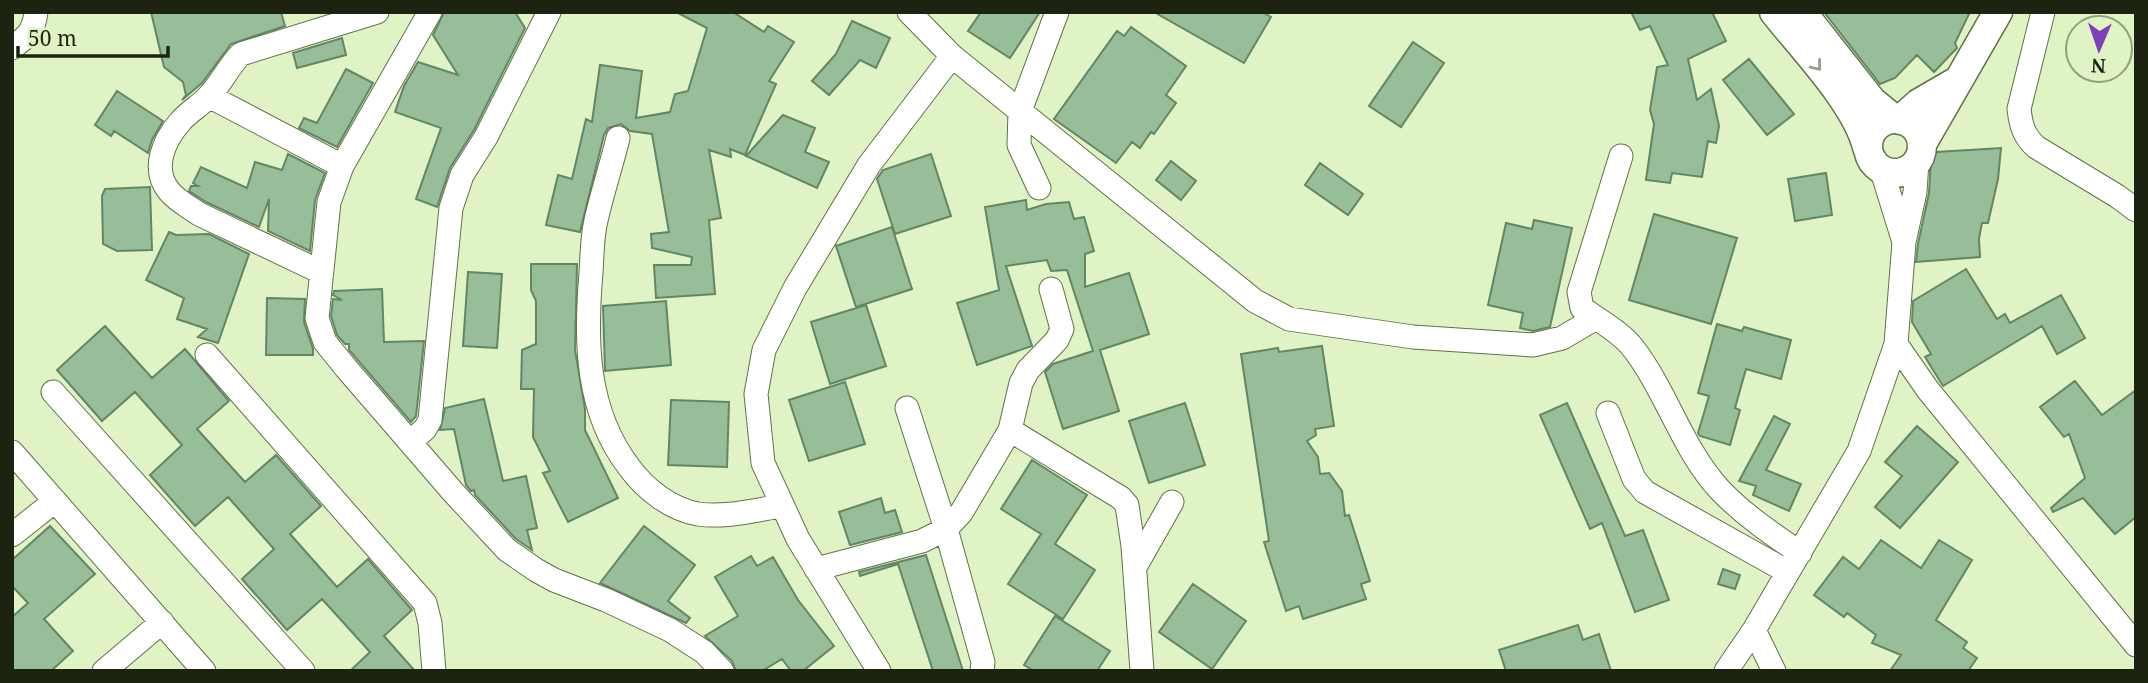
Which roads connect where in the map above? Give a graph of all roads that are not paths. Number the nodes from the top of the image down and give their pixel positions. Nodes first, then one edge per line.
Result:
1 (36, 12) edge
2 (377, 12) edge
3 (430, 12) edge
4 (549, 12) edge
5 (909, 12) edge
6 (1057, 12) edge
7 (1774, 12) edge
8 (1802, 12) edge
9 (1998, 12) edge
10 (2043, 12) edge
11 (12, 48) edge
12 (952, 56) junction
13 (1957, 81) junction
14 (209, 96) junction
15 (1020, 111) junction
16 (1897, 119) junction
17 (618, 138) dead end
18 (1867, 147) junction
19 (1919, 153) junction
20 (1621, 156) dead end
21 (342, 166) junction
22 (1882, 171) junction
23 (1039, 188) dead end
24 (2136, 210) edge
25 (1904, 242) junction
26 (321, 272) junction
27 (1051, 289) dead end
28 (1596, 318) junction
29 (1896, 345) junction
30 (207, 355) dead end
31 (52, 392) dead end
32 (907, 408) dead end
33 (1608, 413) dead end
34 (1010, 430) junction
35 (410, 442) junction
36 (12, 452) edge
37 (55, 500) junction
38 (1172, 502) dead end
39 (782, 506) junction
40 (946, 529) junction
41 (12, 535) edge
42 (1794, 563) junction
43 (1135, 568) junction
44 (816, 569) junction
45 (162, 622) junction
46 (1754, 631) junction
47 (2136, 645) edge
48 (104, 671) edge
49 (204, 671) edge
50 (303, 671) edge
51 (435, 671) edge
52 (722, 671) edge
53 (878, 671) edge
54 (982, 671) edge
55 (1142, 671) edge
56 (1726, 671) edge
57 (1774, 671) edge

1 - 11 street
2 - 14 street
3 - 21 street
4 - 35 street
5 - 12 street
6 - 15 street
7 -> 18 street
8 - 16 street
9 - 13 street
10 - 24 street
12 - 15 street
12 - 39 street
13 - 16 street
13 - 19 street
14 - 21 street
14 - 26 street
15 - 23 street
15 - 28 street
16 - 18 street
16 - 19 street
17 - 39 street
18 - 22 street
19 - 22 street
19 - 25 street
20 - 28 street
21 - 26 street
22 - 25 street
25 - 29 street
26 - 35 street
27 - 34 street
28 - 42 street
29 - 42 street
29 - 47 street
30 - 51 street
31 - 50 street
32 - 40 street
33 - 42 street
34 - 40 street
34 - 43 street
35 - 52 street
36 - 37 street
37 - 41 street
37 - 45 street
38 - 43 street
39 - 44 street
40 - 44 street
40 - 54 street
42 - 46 street
43 - 55 street
44 - 53 street
45 - 48 street
45 - 49 street
46 - 56 street
46 - 57 street

